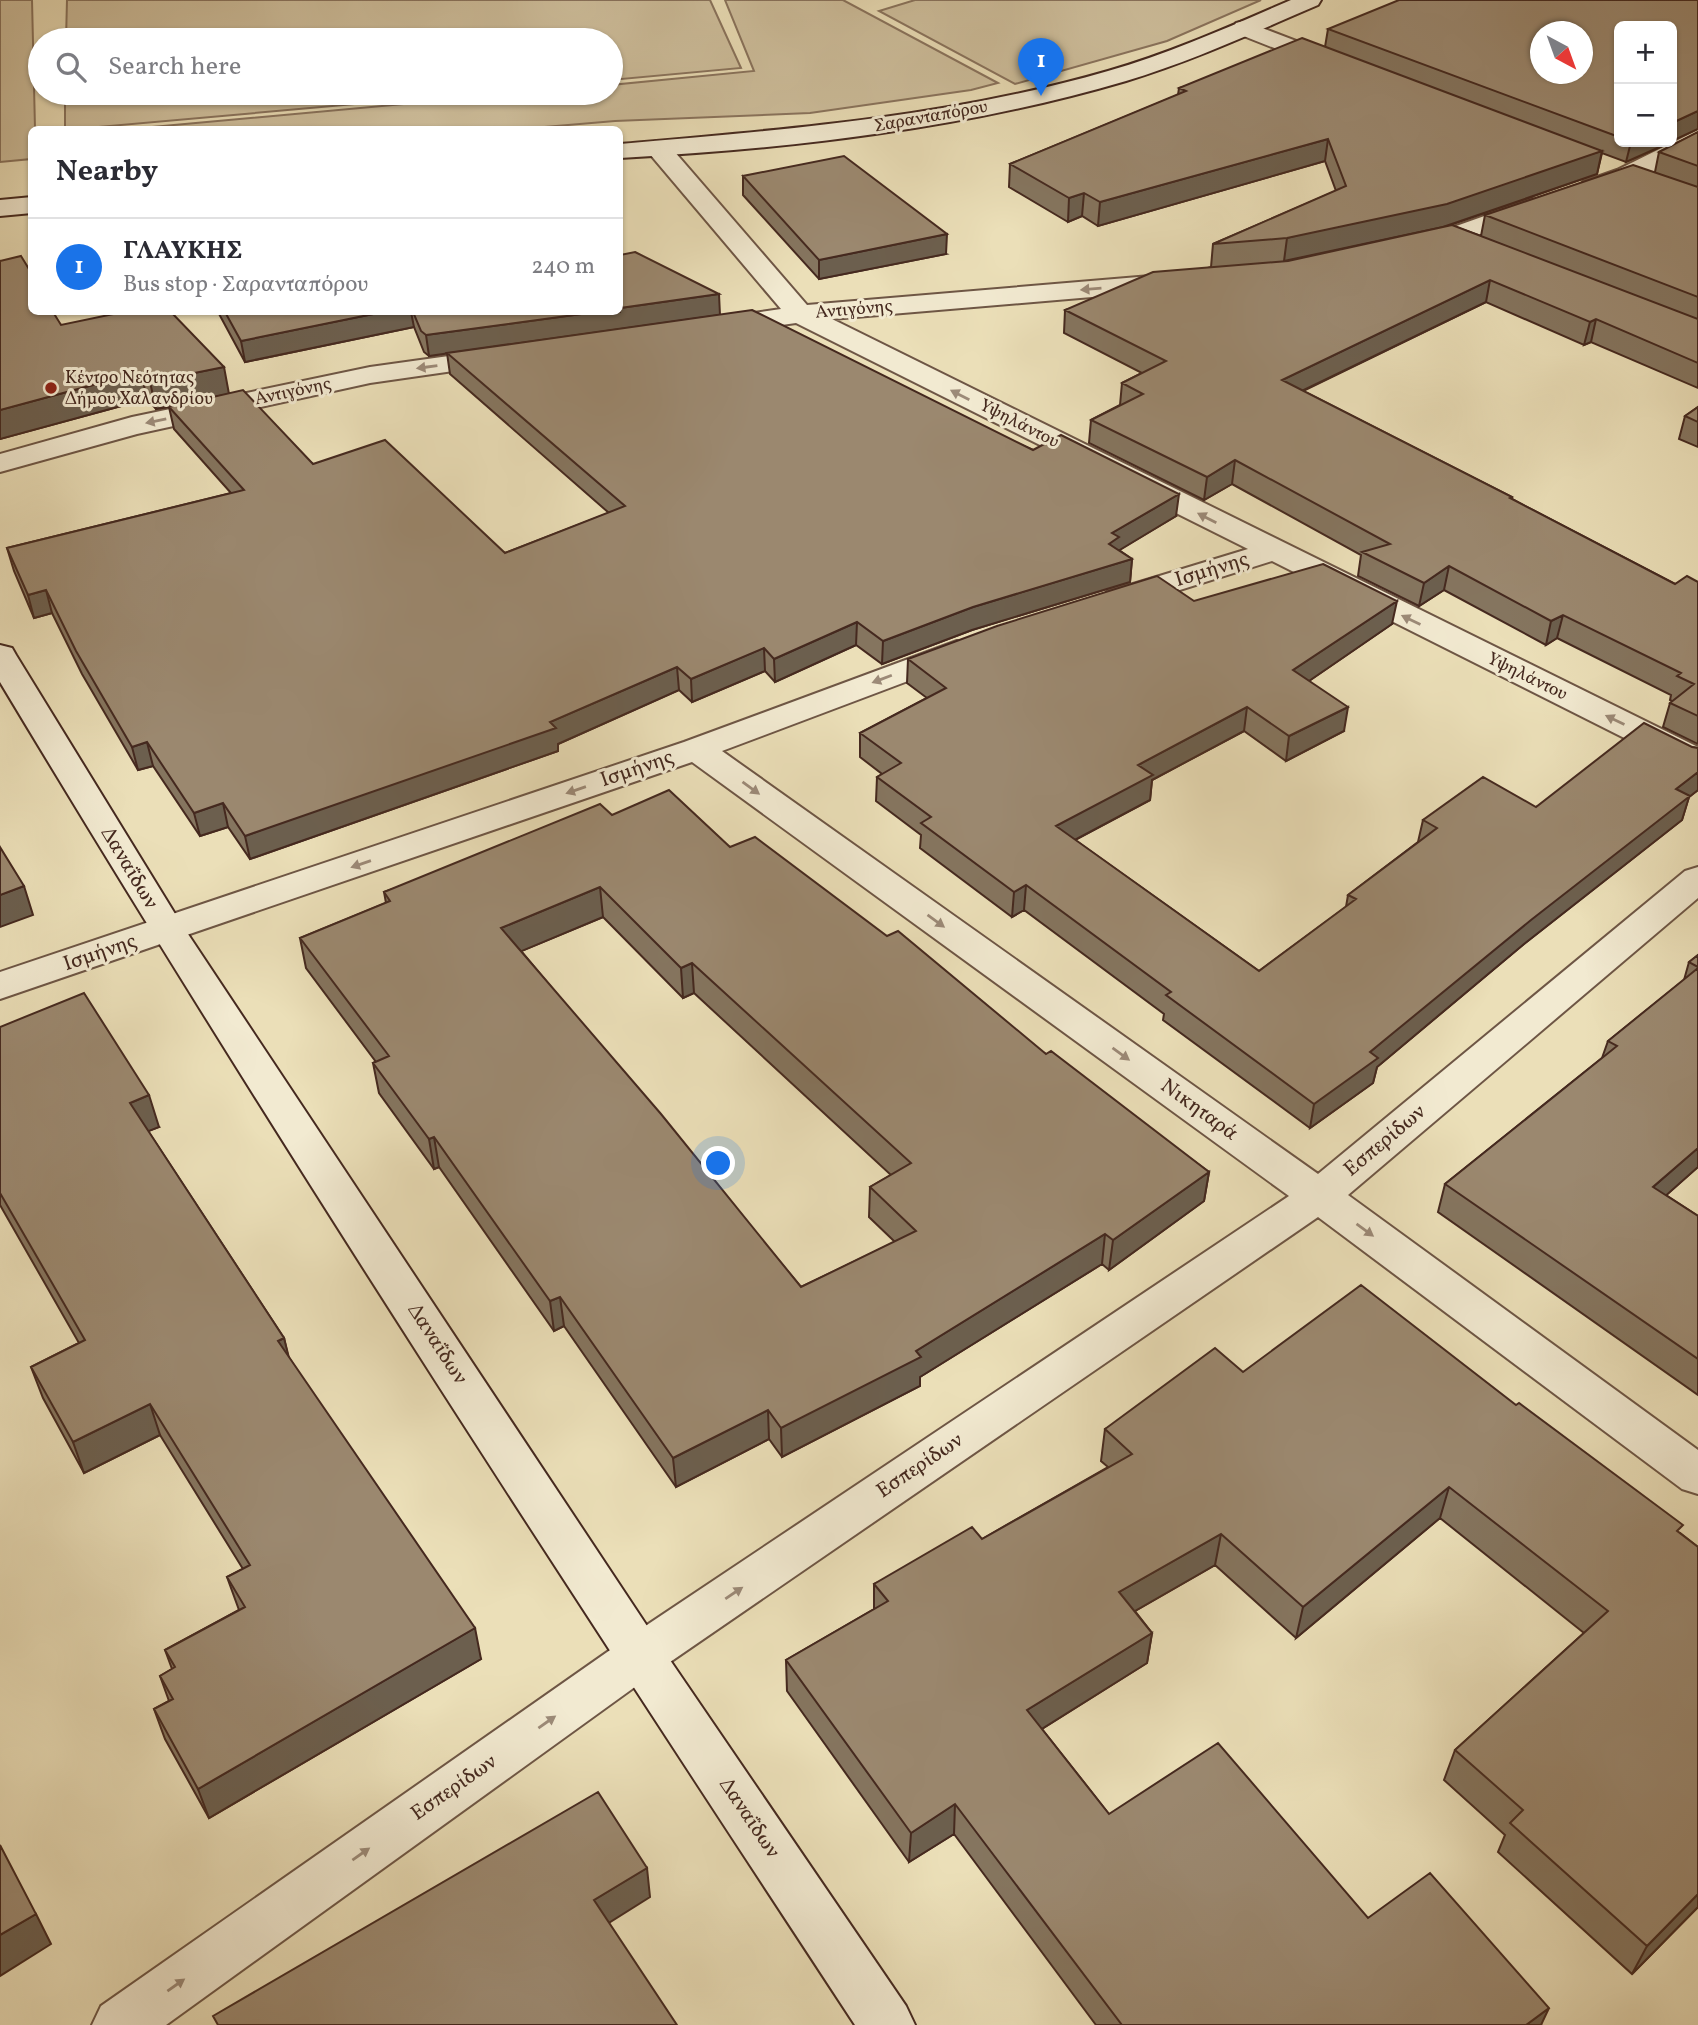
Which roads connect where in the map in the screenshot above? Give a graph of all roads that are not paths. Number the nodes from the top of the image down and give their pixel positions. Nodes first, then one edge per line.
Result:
1 (1310, 0) edge
2 (1244, 28) junction
3 (1358, 72) edge
4 (1698, 137) edge
5 (658, 148) junction
6 (623, 151) edge
7 (1588, 160) edge
8 (1638, 179) junction
9 (28, 205) edge
10 (0, 208) edge
11 (1387, 250) edge
12 (1201, 279) edge
13 (800, 314) junction
14 (693, 330) edge
15 (518, 354) edge
16 (0, 463) edge
17 (1273, 551) junction
18 (1089, 608) edge
19 (984, 640) edge
20 (0, 655) edge
21 (696, 749) junction
22 (1698, 761) edge
23 (1698, 879) edge
24 (167, 930) junction
25 (0, 986) edge
26 (1319, 1196) junction
27 (1698, 1475) edge
28 (640, 1656) junction
29 (120, 2025) edge
30 (887, 2025) edge

1 - 2 street, Σαρανταπόρου
2 - 3 street
2 - 5 street, Σαρανταπόρου
4 - 8 street
5 - 6 street, Σαρανταπόρου
5 - 13 street, Υψηλάντου
7 - 8 street
8 - 11 street
9 - 10 street
12 -> 13 street, Αντιγόνης
13 - 14 street, Αντιγόνης
17 -> 13 street, Υψηλάντου
15 -> 16 street, Αντιγόνης
17 - 18 street, Ισμήνης
22 -> 17 street, Υψηλάντου
19 -> 21 street, Ισμήνης
20 - 24 street, Δαναΐδων
21 -> 24 street, Ισμήνης
21 -> 26 street, Νικηταρά
23 - 26 street, Εσπερίδων
24 - 25 street, Ισμήνης
24 - 28 street, Δαναΐδων
26 -> 27 street, Νικηταρά
28 -> 26 street, Εσπερίδων
29 -> 28 street, Εσπερίδων
28 - 30 street, Δαναΐδων

